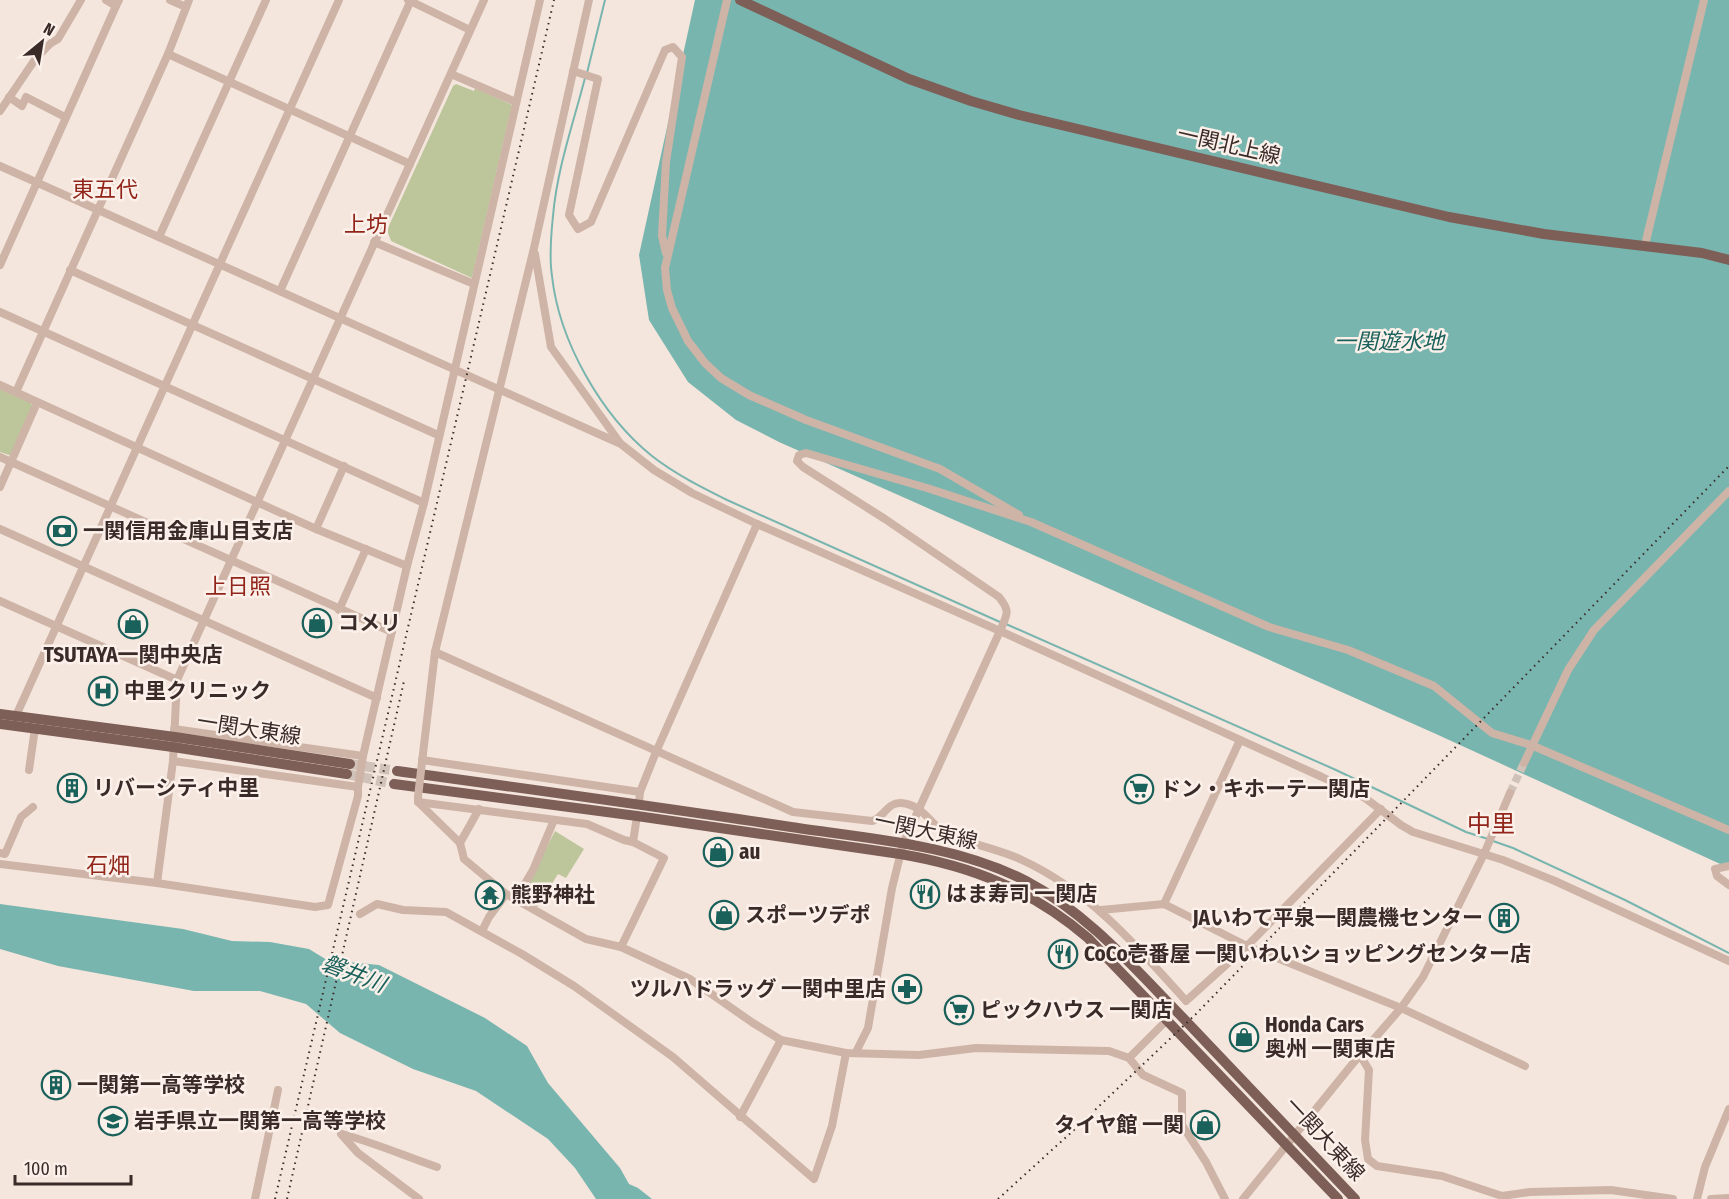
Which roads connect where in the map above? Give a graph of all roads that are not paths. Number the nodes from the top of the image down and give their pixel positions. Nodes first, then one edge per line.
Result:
1 (81, 0) edge
2 (106, 0) edge
3 (170, 0) edge
4 (266, 0) edge
5 (339, 0) edge
6 (410, 0) edge
7 (484, 0) edge
8 (540, 0) edge
9 (590, 0) edge
10 (727, 0) edge
11 (740, 0) edge
12 (1704, 0) edge
13 (118, 3) edge
14 (188, 4) edge
15 (470, 30) junction
16 (168, 54) junction
17 (576, 72) junction
18 (451, 74) junction
19 (229, 82) junction
20 (9, 97) junction
21 (516, 102) junction
22 (290, 110) junction
23 (0, 111) edge
24 (65, 117) junction
25 (350, 136) junction
26 (410, 164) junction
27 (0, 166) edge
28 (37, 182) junction
29 (97, 209) junction
30 (159, 237) junction
31 (374, 242) junction
32 (1646, 245) junction
33 (534, 248) junction
34 (667, 258) junction
35 (1729, 260) edge
36 (0, 265) edge
37 (220, 265) junction
38 (70, 270) junction
39 (474, 285) junction
40 (280, 291) junction
41 (0, 312) edge
42 (340, 319) junction
43 (192, 325) junction
44 (43, 331) junction
45 (454, 369) junction
46 (313, 380) junction
47 (0, 385) edge
48 (165, 387) junction
49 (498, 391) junction
50 (16, 392) junction
51 (37, 403) junction
52 (438, 435) junction
53 (285, 440) junction
54 (621, 444) junction
55 (137, 447) junction
56 (0, 457) edge
57 (11, 462) junction
58 (344, 466) junction
59 (0, 487) edge
60 (1729, 491) edge
61 (258, 502) junction
62 (424, 503) junction
63 (111, 506) junction
64 (1031, 522) junction
65 (757, 524) junction
66 (0, 529) edge
67 (316, 529) junction
68 (366, 549) junction
69 (231, 561) junction
70 (84, 566) junction
71 (407, 566) junction
72 (0, 601) edge
73 (339, 609) junction
74 (204, 621) junction
75 (56, 627) junction
76 (1001, 629) junction
77 (392, 632) junction
78 (435, 652) junction
79 (177, 680) junction
80 (377, 698) junction
81 (0, 714) edge
82 (14, 720) junction
83 (0, 724) edge
84 (35, 728) junction
85 (174, 738) junction
86 (1240, 740) junction
87 (1531, 745) junction
88 (656, 752) junction
89 (363, 756) junction
90 (172, 761) junction
91 (422, 761) junction
92 (1524, 763) tunnel mouth
93 (349, 769) tunnel mouth
94 (29, 770) dead end
95 (397, 771) tunnel mouth
96 (393, 784) tunnel mouth
97 (358, 787) junction
98 (1510, 793) tunnel mouth
99 (639, 798) junction
100 (418, 799) junction
101 (33, 807) dead end
102 (917, 808) junction
103 (479, 809) junction
104 (1381, 809) junction
105 (637, 816) junction
106 (554, 820) junction
107 (1729, 830) edge
108 (633, 842) junction
109 (460, 843) junction
110 (901, 849) junction
111 (0, 853) edge
112 (1484, 854) junction
113 (0, 864) edge
114 (1729, 866) edge
115 (157, 883) junction
116 (1729, 885) edge
117 (506, 894) junction
118 (516, 899) junction
119 (1164, 904) junction
120 (1101, 910) junction
121 (360, 914) dead end
122 (482, 932) junction
123 (1247, 946) junction
124 (621, 947) junction
125 (1729, 961) edge
126 (1401, 1008) junction
127 (1167, 1020) junction
128 (781, 1040) junction
129 (856, 1052) junction
130 (846, 1053) junction
131 (1360, 1055) junction
132 (1129, 1058) junction
133 (1526, 1066) dead end
134 (278, 1090) dead end
135 (1729, 1109) edge
136 (740, 1117) junction
137 (1295, 1135) junction
138 (1287, 1145) junction
139 (437, 1167) dead end
140 (1502, 1198) edge
141 (1729, 1198) edge
142 (255, 1199) edge
143 (419, 1199) edge
144 (1225, 1199) edge
145 (1243, 1199) edge
146 (1338, 1199) edge
147 (1355, 1199) edge
148 (1673, 1199) edge
149 (1697, 1199) edge
150 (1711, 1199) edge

1 - 20 street
2 - 13 street
3 - 14 street
4 - 19 street
5 - 22 street
6 - 15 street
6 - 25 street
7 - 15 street
8 - 21 street
9 - 17 street
10 - 34 street
11 - 32 main road, 一関北上線
12 - 32 street
13 - 24 street
14 - 16 street
15 - 18 street
16 - 19 street
16 - 29 street
17 - 33 street
17 - 34 street
18 - 21 street
18 - 26 street
19 - 22 street
19 - 30 street
20 - 23 street
20 - 24 street
21 - 39 street
22 - 25 street
22 - 37 street
24 - 28 street
25 - 26 street
25 - 40 street
26 - 31 street
27 - 28 street
28 - 29 street
28 - 36 street
29 - 30 street
29 - 38 street
30 - 37 street
31 - 39 street
31 - 42 street
32 - 35 main road, 一関北上線
33 - 49 street
33 - 54 street
34 - 64 street
37 - 40 street
37 - 43 street
38 - 43 street
38 - 44 street
39 - 45 street
40 - 42 street
41 - 44 street
42 - 45 street
42 - 46 street
43 - 46 street
43 - 48 street
44 - 48 street
44 - 50 street
45 - 49 street
45 - 52 street
46 - 52 street
46 - 53 street
47 - 50 street
48 - 53 street
48 - 55 street
49 - 54 street
49 - 78 street
50 - 51 street
51 - 55 street
51 - 57 street
52 - 62 street
53 - 58 street
53 - 61 street
54 - 65 street
55 - 61 street
55 - 63 street
56 - 57 street
57 - 59 street
57 - 63 street
58 - 62 street
58 - 67 street
60 - 87 street
61 - 67 street
61 - 69 street
62 - 71 street
63 - 69 street
63 - 70 street
64 - 76 street
64 - 87 street
65 - 76 street
65 - 88 street
66 - 70 street
67 - 68 street
68 - 71 street
68 - 73 street
69 - 73 street
69 - 74 street
70 - 74 street
70 - 75 street
71 - 77 street
72 - 75 street
73 - 77 street
74 - 79 street
74 - 80 street
75 - 79 street
75 - 82 street
76 - 86 street
76 - 102 street
77 - 80 street
78 - 88 street
78 - 91 street
79 - 85 street
80 - 89 street
81 - 82 main road, 一関大東線
82 - 83 main road, 一関大東線
82 - 84 main road, 一関大東線
82 - 85 main road, 一関大東線
84 - 85 main road, 一関大東線
84 - 94 street
85 - 89 street
85 - 90 street
85 - 93 main road, 一関大東線
86 - 104 street
86 - 119 street
87 - 92 street
87 - 107 street
88 - 99 street
88 - 102 street
89 - 97 street
90 - 97 street
90 - 115 street
91 - 99 street
91 - 100 street, bridge
95 - 99 main road, 一関大東線
96 - 105 main road, 一関大東線
97 - 115 street
98 - 112 street
99 - 110 main road, 一関大東線
100 - 103 street
100 - 109 street
101 - 111 street
102 - 110 street
102 - 120 street
103 - 106 street
103 - 109 street
104 - 112 street
104 - 123 street
105 - 108 street
105 - 110 main road, 一関大東線
106 - 108 street
106 - 118 street
108 - 124 street
109 - 117 street
110 - 127 main road, 一関大東線
110 - 129 street
110 - 137 main road, 一関大東線
112 - 125 street
112 - 126 street
113 - 115 street
114 - 116 street
117 - 118 street
117 - 122 street
118 - 124 street
119 - 120 street
119 - 123 street
120 - 123 street
121 - 122 street
122 - 136 street
123 - 126 street
124 - 128 street
126 - 131 street
126 - 133 street
127 - 132 street
127 - 138 main road, 一関大東線
128 - 130 street
128 - 136 street
129 - 130 street
129 - 132 street
130 - 136 street
131 - 137 street
131 - 140 street
132 - 144 street
134 - 142 street
135 - 149 street
137 - 138 street
137 - 147 main road, 一関大東線
138 - 145 street
138 - 146 main road, 一関大東線
139 - 143 street
140 - 148 street
141 - 150 street

